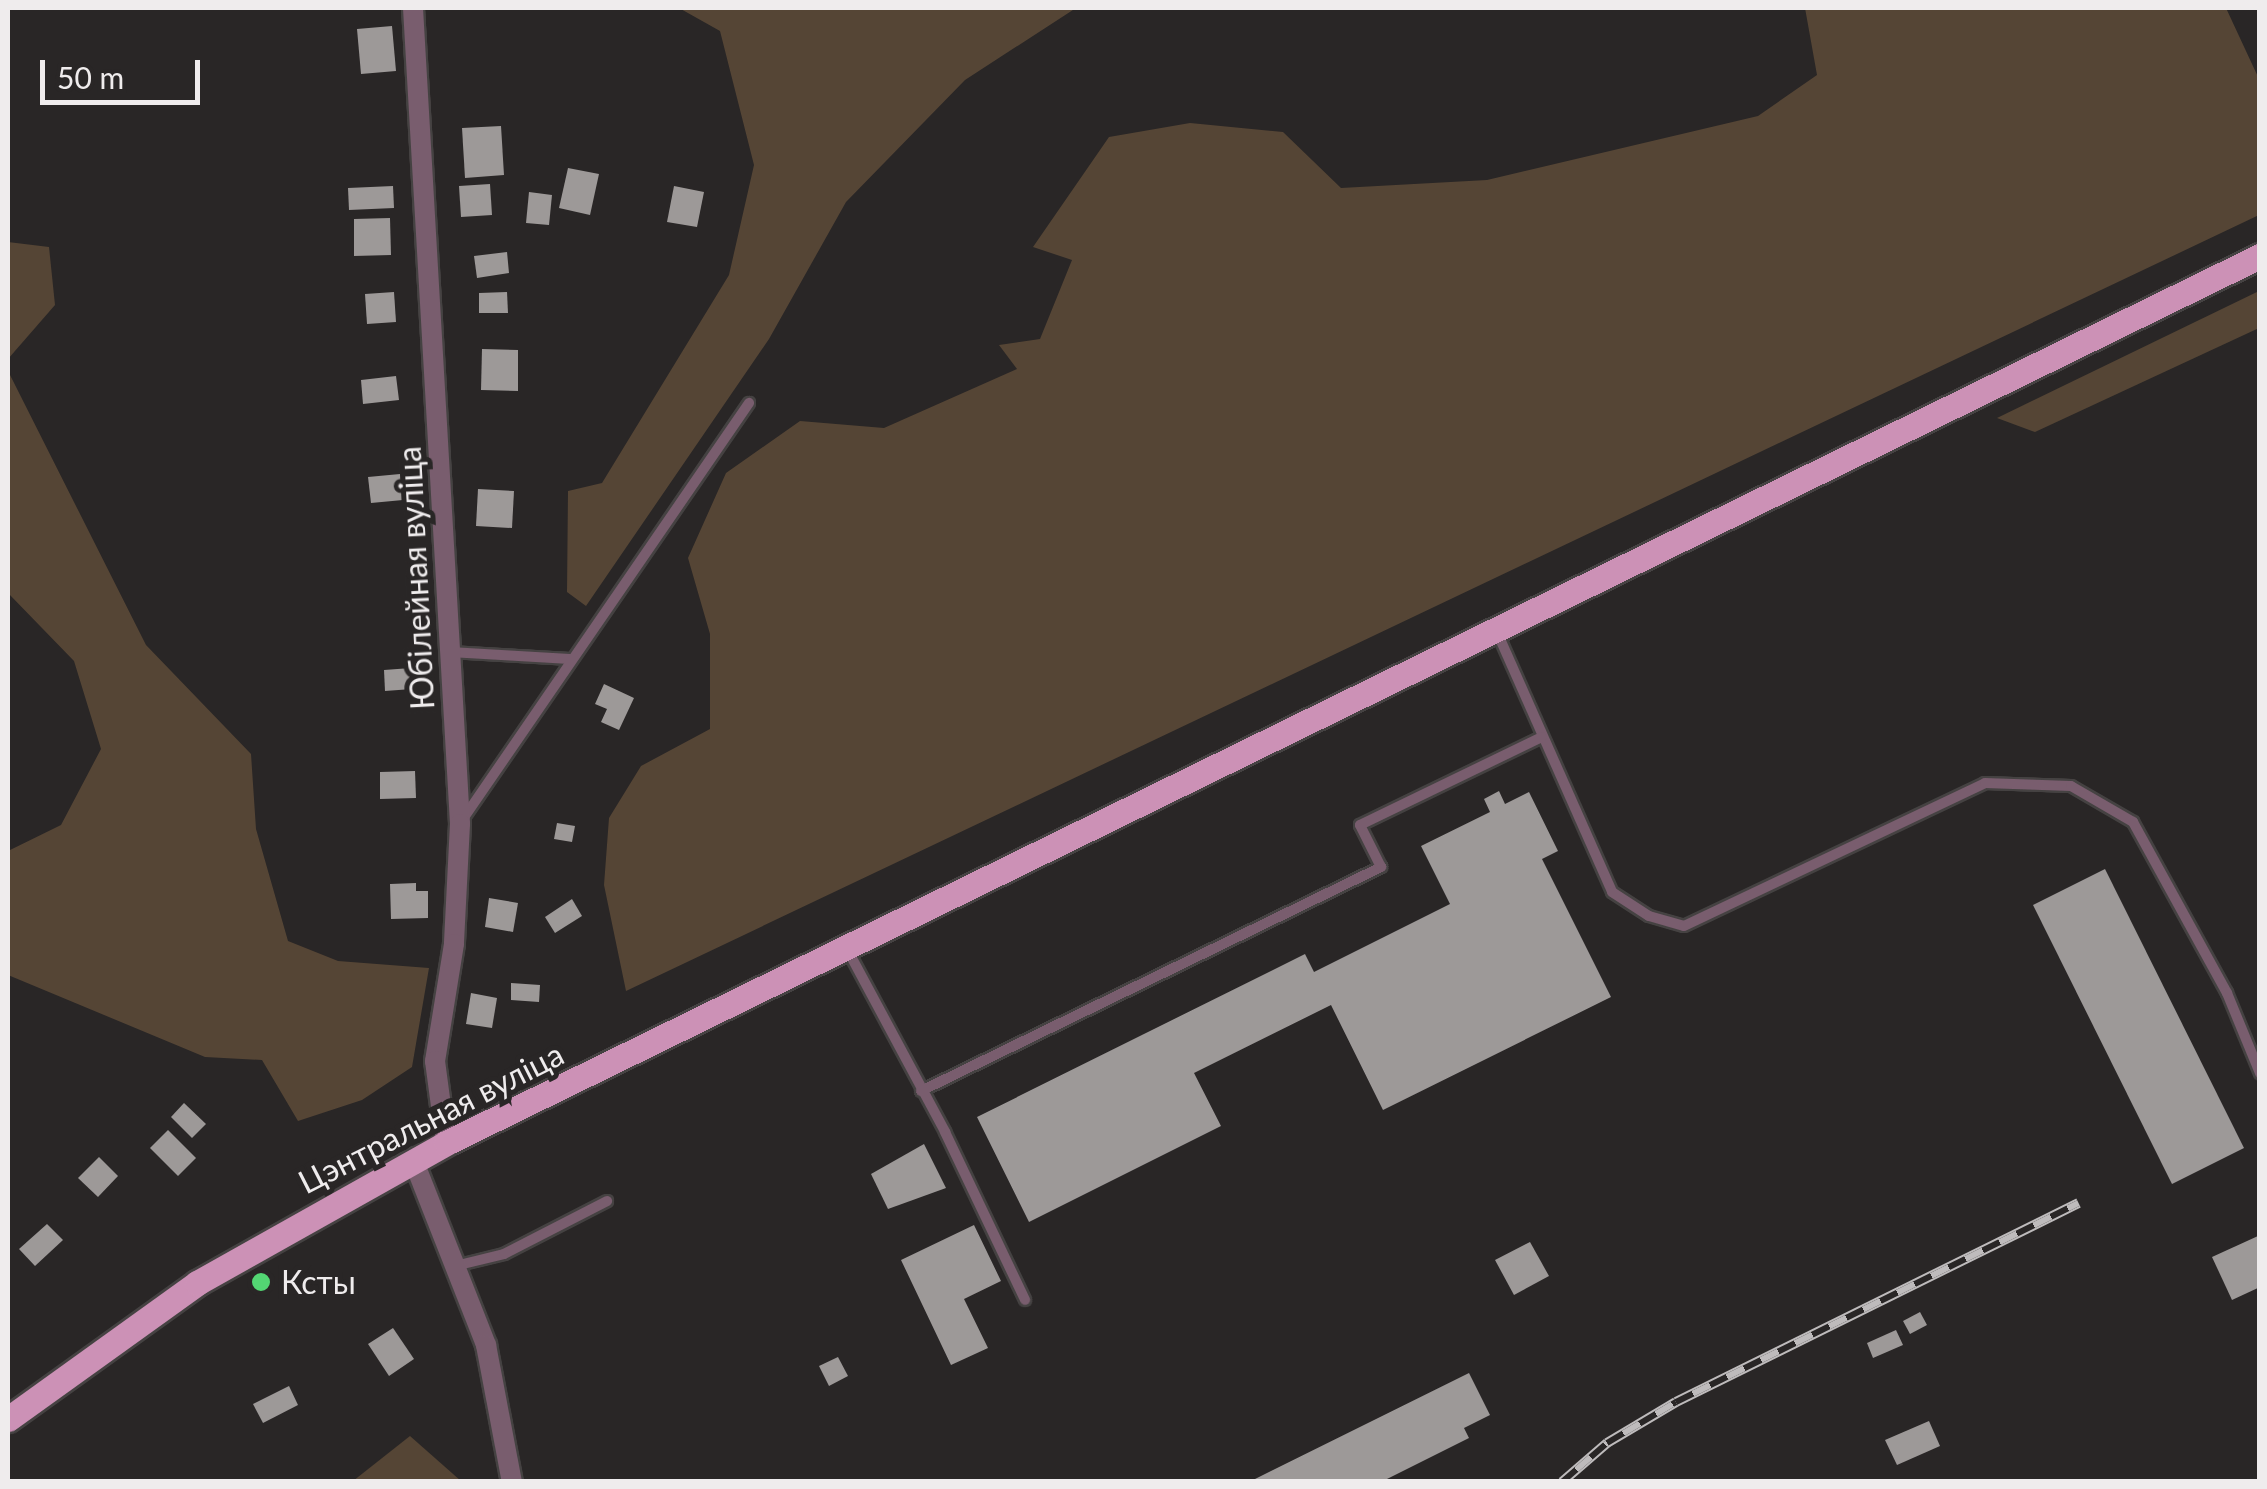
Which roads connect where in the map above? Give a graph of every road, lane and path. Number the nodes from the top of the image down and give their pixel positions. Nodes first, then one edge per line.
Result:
1 (414, 8) edge
2 (2260, 256) edge
3 (749, 403) dead end
4 (1497, 631) junction
5 (450, 652) junction
6 (570, 659) junction
7 (1542, 738) junction
8 (460, 824) junction
9 (845, 946) junction
10 (2260, 1074) edge
11 (921, 1091) junction
12 (446, 1144) junction
13 (414, 1162) junction
14 (607, 1201) dead end
15 (459, 1264) junction
16 (1025, 1300) dead end
17 (8, 1419) edge
18 (512, 1482) edge

1 - 5 street, Юбілейная вуліца
2 - 4 main road, Цэнтральная вуліца
3 - 6 lane
4 - 7 lane
4 - 9 main road, Цэнтральная вуліца
5 - 6 lane
5 - 8 street, Юбілейная вуліца
6 - 8 lane
7 - 10 lane
7 - 11 lane
8 - 12 street, Юбілейная вуліца
9 - 11 lane
9 - 12 main road, Цэнтральная вуліца
11 - 16 lane
12 - 13 main road, Цэнтральная вуліца
13 - 15 street
13 - 17 main road, Цэнтральная вуліца
14 - 15 lane
15 - 18 street

